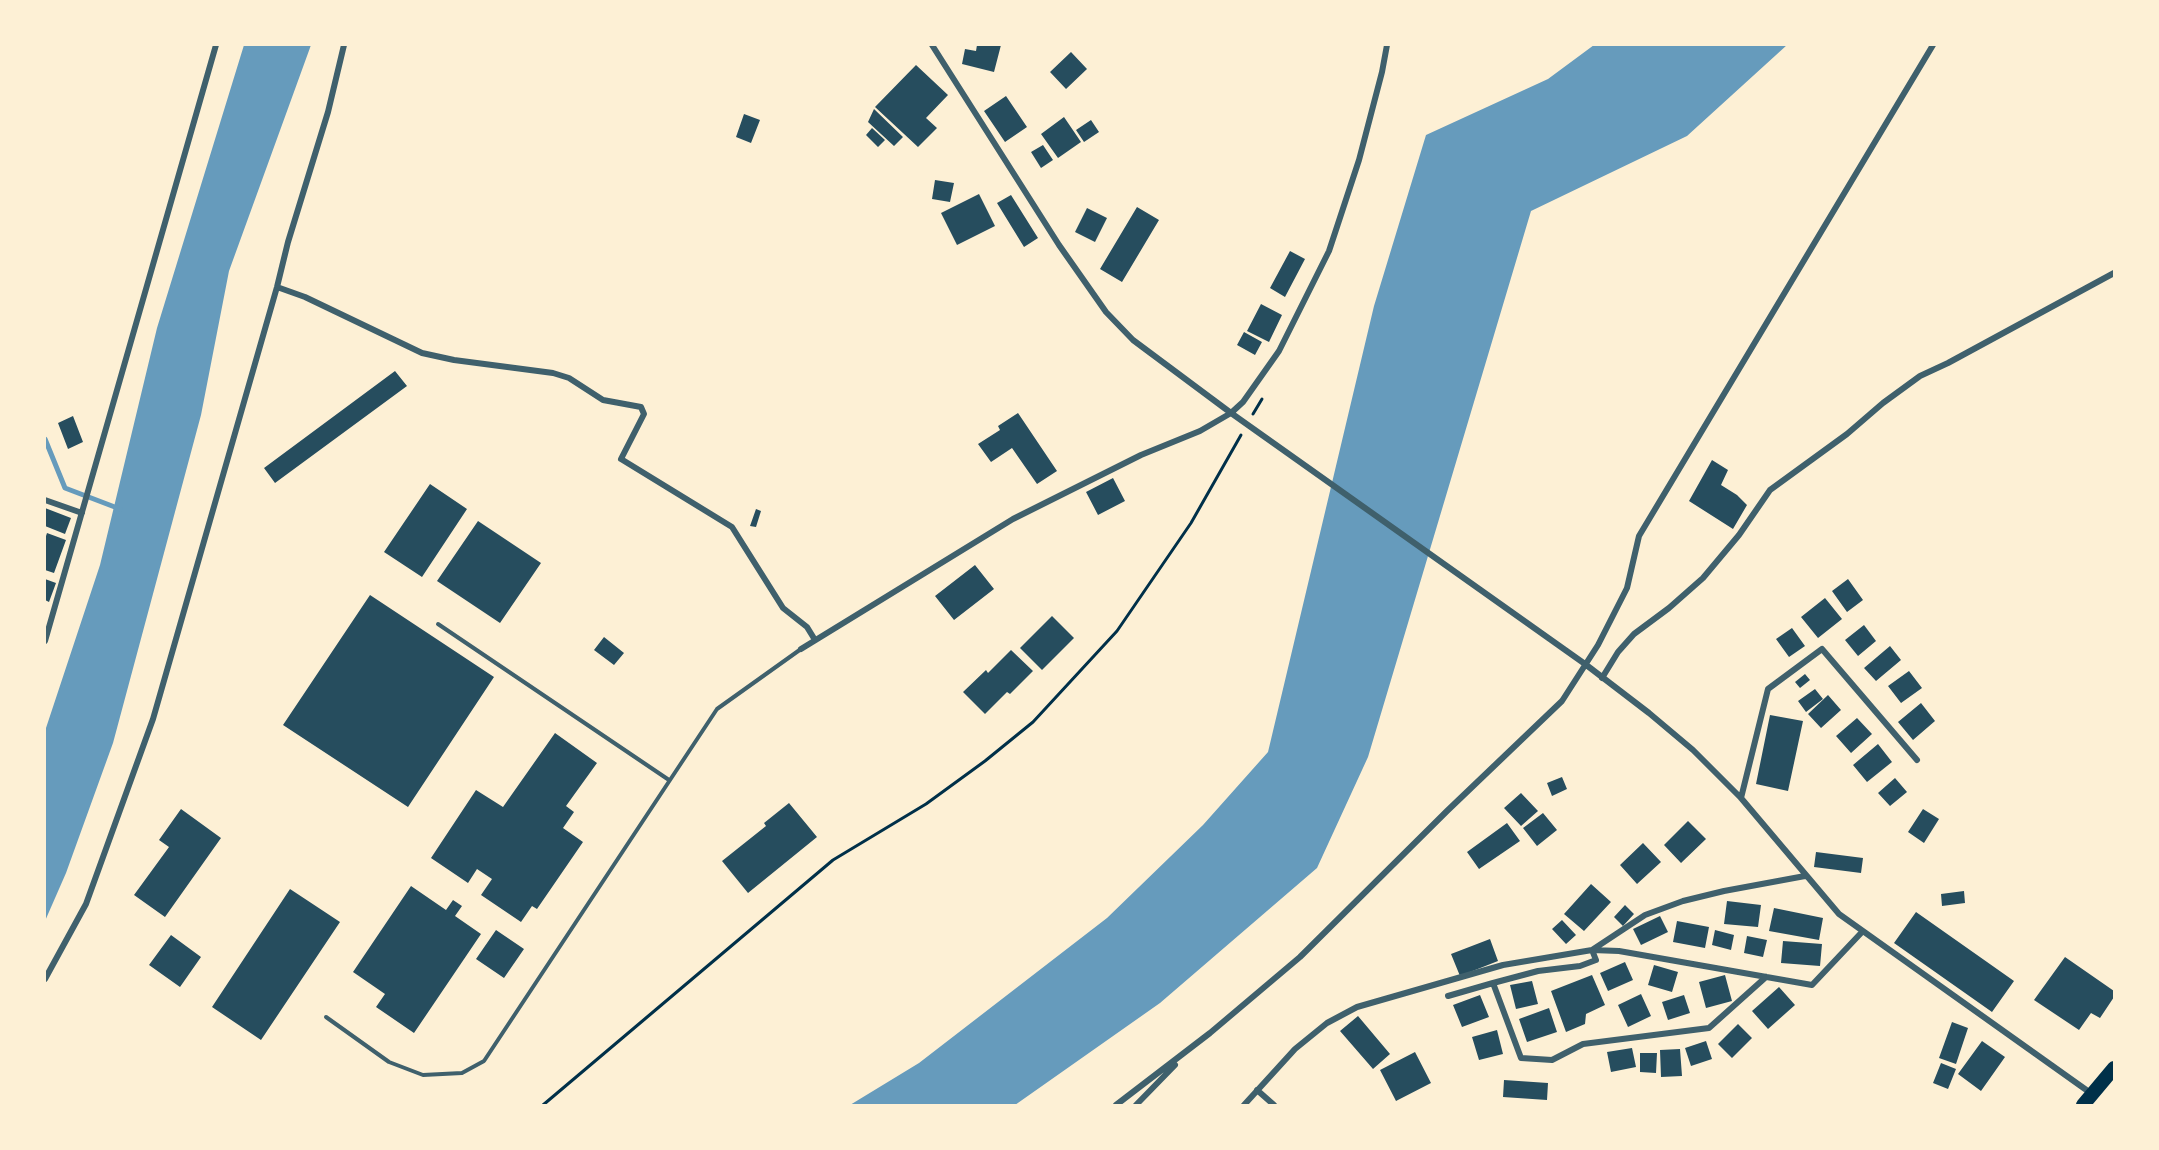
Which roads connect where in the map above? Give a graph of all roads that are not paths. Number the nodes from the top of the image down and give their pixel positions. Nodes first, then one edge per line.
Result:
1 (216, 45) edge
2 (344, 45) edge
3 (932, 45) edge
4 (1387, 45) edge
5 (1933, 45) edge
6 (2114, 273) edge
7 (277, 287) junction
8 (1231, 413) junction
9 (45, 500) edge
10 (82, 510) junction
11 (438, 624) dead end
12 (815, 640) junction
13 (45, 641) edge
14 (801, 649) joint
15 (1585, 664) junction
16 (1602, 678) junction
17 (1917, 760) dead end
18 (669, 780) junction
19 (1742, 798) junction
20 (1805, 876) junction
21 (1862, 932) junction
22 (1592, 950) junction
23 (1766, 977) junction
24 (45, 979) edge
25 (1493, 983) junction
26 (1448, 996) dead end
27 (326, 1017) dead end
28 (1187, 1051) junction
29 (2114, 1068) edge
30 (1257, 1090) junction
31 (2092, 1094) junction
32 (1116, 1105) edge
33 (1136, 1105) edge
34 (1245, 1105) edge
35 (1274, 1105) edge
36 (2083, 1105) edge

1 - 10 street
2 - 7 street
3 - 8 street
4 - 8 street
5 - 15 street
6 - 16 street
7 - 12 street
7 - 24 street
8 - 12 street
8 - 15 street
9 - 10 street
10 - 13 street
11 - 18 lane
12 - 14 street
14 - 18 lane
15 - 16 street
15 - 28 street
16 - 19 street
17 - 19 street
18 - 27 lane
19 - 20 street
20 - 21 street
20 - 22 street
21 - 23 street
21 - 31 street
22 - 23 street
22 - 25 street
22 - 30 street
23 - 25 street
25 - 26 street
28 - 32 street
28 - 33 street
29 - 31 main road
30 - 34 street
30 - 35 street
31 - 36 main road

